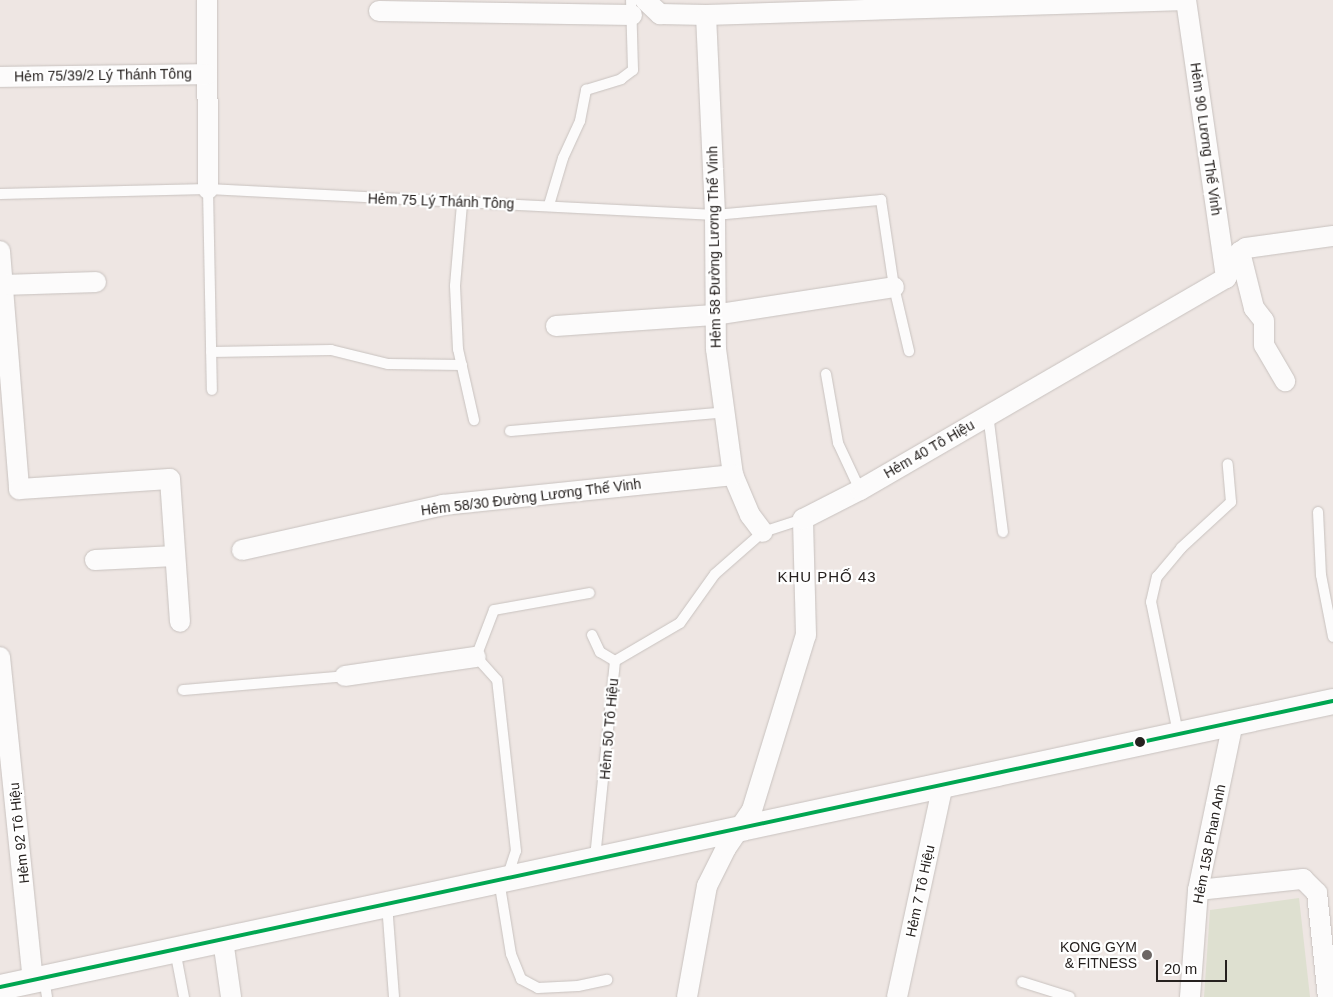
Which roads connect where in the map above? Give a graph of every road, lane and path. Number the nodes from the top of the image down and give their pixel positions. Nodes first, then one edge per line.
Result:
1 (207, 0) edge
2 (1168, 0) edge
3 (1178, 0) edge
4 (1186, 0) edge
5 (636, 5) edge
6 (869, 5) edge
7 (379, 10) dead end
8 (706, 15) junction
9 (207, 74) junction
10 (0, 77) edge
11 (208, 190) junction
12 (0, 194) edge
13 (462, 204) junction
14 (549, 205) junction
15 (715, 215) junction
16 (1333, 236) edge
17 (0, 251) edge
18 (1240, 252) junction
19 (1226, 278) junction
20 (96, 282) dead end
21 (2, 285) edge
22 (894, 287) junction
23 (714, 315) junction
24 (556, 326) dead end
25 (909, 351) dead end
26 (211, 352) junction
27 (462, 365) junction
28 (826, 374) dead end
29 (1285, 381) dead end
30 (212, 390) dead end
31 (726, 412) junction
32 (988, 414) junction
33 (474, 420) dead end
34 (7, 429) edge
35 (510, 431) dead end
36 (1228, 464) dead end
37 (733, 475) junction
38 (860, 490) junction
39 (1318, 512) dead end
40 (803, 519) junction
41 (762, 532) junction
42 (1003, 532) dead end
43 (242, 550) dead end
44 (175, 556) junction
45 (95, 560) dead end
46 (589, 594) dead end
47 (180, 622) dead end
48 (592, 635) dead end
49 (1333, 637) edge
50 (0, 657) edge
51 (476, 657) junction
52 (615, 661) junction
53 (345, 676) joint
54 (182, 690) dead end
55 (1333, 701) edge
56 (1233, 723) junction
57 (4, 733) edge
58 (1178, 734) junction
59 (942, 785) junction
60 (739, 829) junction
61 (595, 859) junction
62 (503, 880) junction
63 (1198, 890) junction
64 (387, 904) junction
65 (223, 940) junction
66 (175, 950) junction
67 (607, 980) dead end
68 (1022, 982) dead end
69 (41, 985) edge
70 (0, 987) edge
71 (184, 997) edge
72 (231, 997) edge
73 (394, 997) edge
74 (687, 997) edge
75 (897, 997) edge
76 (1070, 997) edge
77 (1190, 997) edge
78 (1328, 997) edge

1 - 9 street
2 - 3 street
2 - 6 street
4 - 19 street, Hẻm 90 Lương Thế Vinh
5 - 7 street
5 - 8 street
5 - 14 lane
6 - 8 street
8 - 15 street, Hẻm 58 Đường Lương Thế Vinh
9 - 10 street, Hẻm 75/39/2 Lý Thánh Tông
9 - 11 street
11 - 12 lane, Hẻm 75 Lý Thánh Tông
11 - 13 lane, Hẻm 75 Lý Thánh Tông
11 - 26 lane
13 - 14 lane, Hẻm 75 Lý Thánh Tông
13 - 27 lane
14 - 15 lane, Hẻm 75 Lý Thánh Tông
15 - 22 lane, Hẻm 75 Lý Thánh Tông
15 - 23 street, Hẻm 58 Đường Lương Thế Vinh
16 - 18 street
17 - 21 street
18 - 19 street
18 - 29 street
19 - 32 street, Hẻm 40 Tô Hiệu
20 - 21 street
21 - 34 street
22 - 23 street
22 - 25 lane
23 - 24 street
23 - 31 street, Hẻm 58 Đường Lương Thế Vinh
26 - 27 lane
26 - 30 lane
27 - 33 lane
28 - 38 lane
31 - 35 lane
31 - 37 street, Hẻm 58 Đường Lương Thế Vinh
32 - 38 street, Hẻm 40 Tô Hiệu
32 - 42 lane
34 - 44 street
36 - 58 lane
37 - 41 street, Hẻm 58 Đường Lương Thế Vinh
37 - 43 street, Hẻm 58/30 Đường Lương Thế Vinh
38 - 40 street, Hẻm 40 Tô Hiệu
39 - 49 lane
40 - 41 lane, Hẻm 50 Tô Hiệu
40 - 60 street
41 - 52 lane, Hẻm 50 Tô Hiệu
44 - 45 street
44 - 47 street
46 - 51 lane
48 - 52 lane
50 - 57 street, Hẻm 92 Tô Hiệu
51 - 53 street
51 - 62 lane
52 - 61 lane, Hẻm 50 Tô Hiệu
53 - 54 lane
55 - 56 street
56 - 58 street
56 - 63 street, Hẻm 158 Phan Anh
57 - 69 street, Hẻm 92 Tô Hiệu
58 - 59 street
59 - 60 street
59 - 75 street, Hẻm 7 Tô Hiệu
60 - 61 street
60 - 74 street
61 - 62 street
62 - 64 street
62 - 67 lane
63 - 77 street, Hẻm 158 Phan Anh
63 - 78 street
64 - 65 street
64 - 73 lane
65 - 66 street
65 - 72 street
66 - 69 street
66 - 71 lane
68 - 76 lane
69 - 70 street

